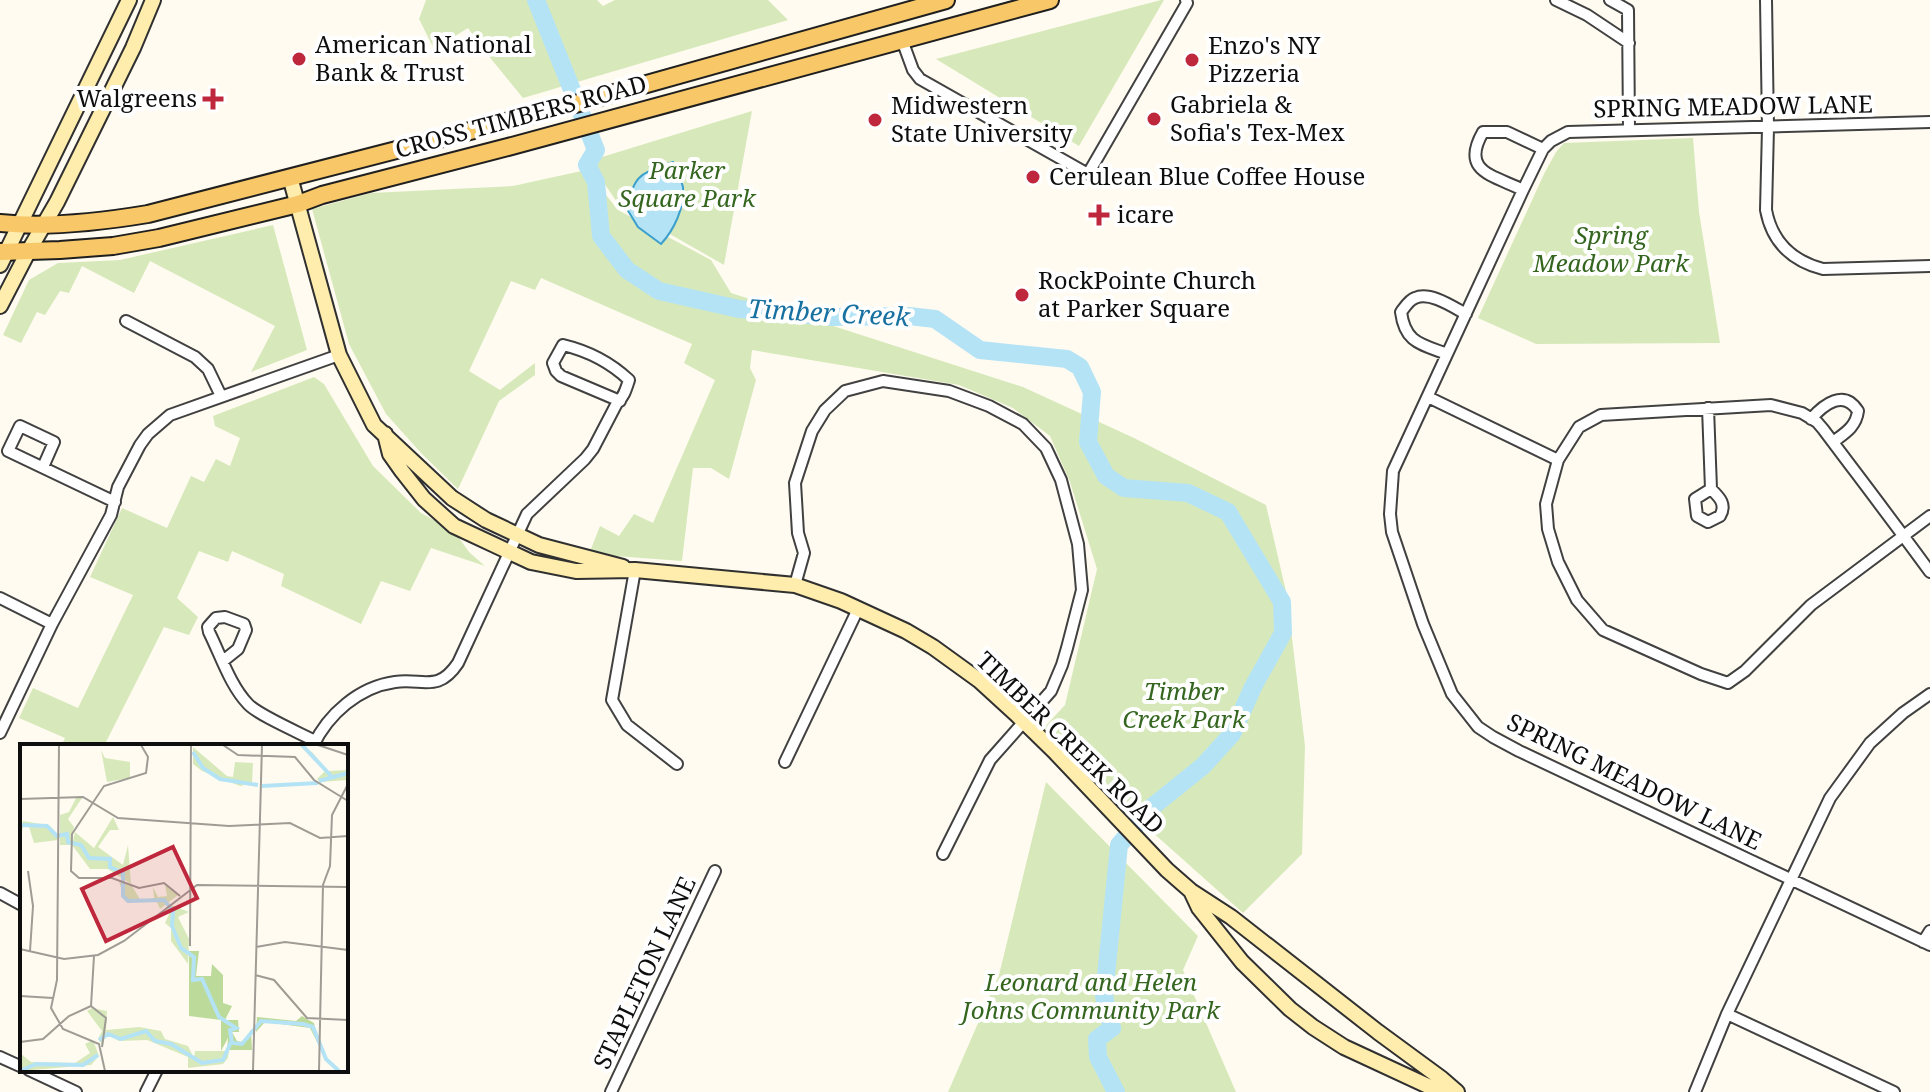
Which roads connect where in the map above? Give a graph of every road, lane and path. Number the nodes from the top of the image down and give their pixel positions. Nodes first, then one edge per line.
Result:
1 (129, 0) edge
2 (153, 0) edge
3 (946, 0) edge
4 (1050, 0) edge
5 (1186, 0) edge
6 (1556, 0) edge
7 (1610, 0) edge
8 (1766, 0) edge
9 (897, 13) junction
10 (112, 35) junction
11 (902, 40) junction
12 (1629, 43) junction
13 (133, 48) junction
14 (1930, 122) edge
15 (1768, 128) junction
16 (1629, 129) junction
17 (1543, 149) junction
18 (290, 177) junction
19 (1523, 190) junction
20 (298, 204) junction
21 (0, 223) edge
22 (45, 224) junction
23 (19, 225) junction
24 (28, 252) junction
25 (2, 257) edge
26 (1930, 266) edge
27 (0, 306) edge
28 (1466, 314) junction
29 (126, 321) dead end
30 (1447, 354) junction
31 (339, 355) junction
32 (221, 396) junction
33 (1428, 397) junction
34 (620, 401) junction
35 (1708, 408) junction
36 (1811, 419) junction
37 (385, 434) junction
38 (1833, 442) junction
39 (1558, 460) junction
40 (43, 467) junction
41 (1711, 489) dead end
42 (115, 502) junction
43 (1930, 516) edge
44 (518, 535) junction
45 (1904, 537) junction
46 (510, 552) junction
47 (635, 570) junction
48 (1930, 572) edge
49 (795, 585) junction
50 (0, 598) edge
51 (858, 609) junction
52 (52, 624) junction
53 (223, 661) junction
54 (1930, 694) edge
55 (1024, 723) junction
56 (0, 733) edge
57 (314, 743) edge
58 (785, 762) dead end
59 (677, 764) dead end
60 (943, 854) dead end
61 (715, 871) dead end
62 (1791, 880) junction
63 (1191, 891) junction
64 (0, 893) edge
65 (20, 904) edge
66 (1930, 931) edge
67 (1927, 943) edge
68 (1727, 1014) junction
69 (0, 1057) edge
70 (20, 1066) edge
71 (33, 1072) edge
72 (156, 1072) edge
73 (76, 1092) edge
74 (146, 1092) edge
75 (611, 1092) edge
76 (1441, 1092) edge
77 (1457, 1092) edge
78 (1695, 1092) edge
79 (1894, 1092) edge

1 - 10 street
2 - 13 street
3 - 9 main road, CROSS TIMBERS ROAD
4 - 11 main road, CROSS TIMBERS ROAD
5 - 11 street
6 - 12 street
7 - 12 street
8 - 15 street
9 - 11 main road
9 - 18 main road, CROSS TIMBERS ROAD
10 - 13 street
10 - 23 street
11 - 20 main road, CROSS TIMBERS ROAD
12 - 16 street
13 - 22 street
14 - 15 street, SPRING MEADOW LANE
15 - 16 street, SPRING MEADOW LANE
15 - 26 street
16 - 17 street, SPRING MEADOW LANE
17 - 19 street, SPRING MEADOW LANE
17 - 19 street
18 - 20 street, TIMBER CREEK ROAD
18 - 22 main road, CROSS TIMBERS ROAD
19 - 28 street, SPRING MEADOW LANE
20 - 24 main road, CROSS TIMBERS ROAD
20 - 31 street, TIMBER CREEK ROAD
21 - 23 main road, CROSS TIMBERS ROAD
22 - 23 main road, CROSS TIMBERS ROAD
22 - 24 street
23 - 25 street
24 - 25 main road, CROSS TIMBERS ROAD
24 - 27 street
28 - 30 street, SPRING MEADOW LANE
28 - 30 street
29 - 32 street
30 - 33 street, SPRING MEADOW LANE
31 - 32 street
31 - 37 street, TIMBER CREEK ROAD
32 - 42 street
33 - 39 street
33 - 62 street, SPRING MEADOW LANE
34 - 34 street
34 - 44 street
35 - 36 street
35 - 39 street
35 - 41 street
36 - 38 street
36 - 38 street
37 - 44 street, TIMBER CREEK ROAD
37 - 46 street, TIMBER CREEK ROAD
38 - 45 street
39 - 45 street
40 - 40 street
40 - 42 street
42 - 52 street
43 - 45 street
44 - 46 street
44 - 47 street, TIMBER CREEK ROAD
45 - 48 street
46 - 47 street, TIMBER CREEK ROAD
46 - 57 street
47 - 49 street, TIMBER CREEK ROAD
47 - 59 street
49 - 51 street, TIMBER CREEK ROAD
49 - 55 street
50 - 52 street
51 - 55 street, TIMBER CREEK ROAD
51 - 58 street
52 - 56 street
53 - 53 street
53 - 57 street
54 - 62 street
55 - 60 street
55 - 63 street, TIMBER CREEK ROAD
61 - 75 street, STAPLETON LANE
62 - 67 street, SPRING MEADOW LANE
62 - 68 street
63 - 76 street, TIMBER CREEK ROAD
63 - 77 street, TIMBER CREEK ROAD
64 - 65 street
66 - 67 street
68 - 78 street
68 - 79 street
69 - 70 street
71 - 73 street
72 - 74 street

